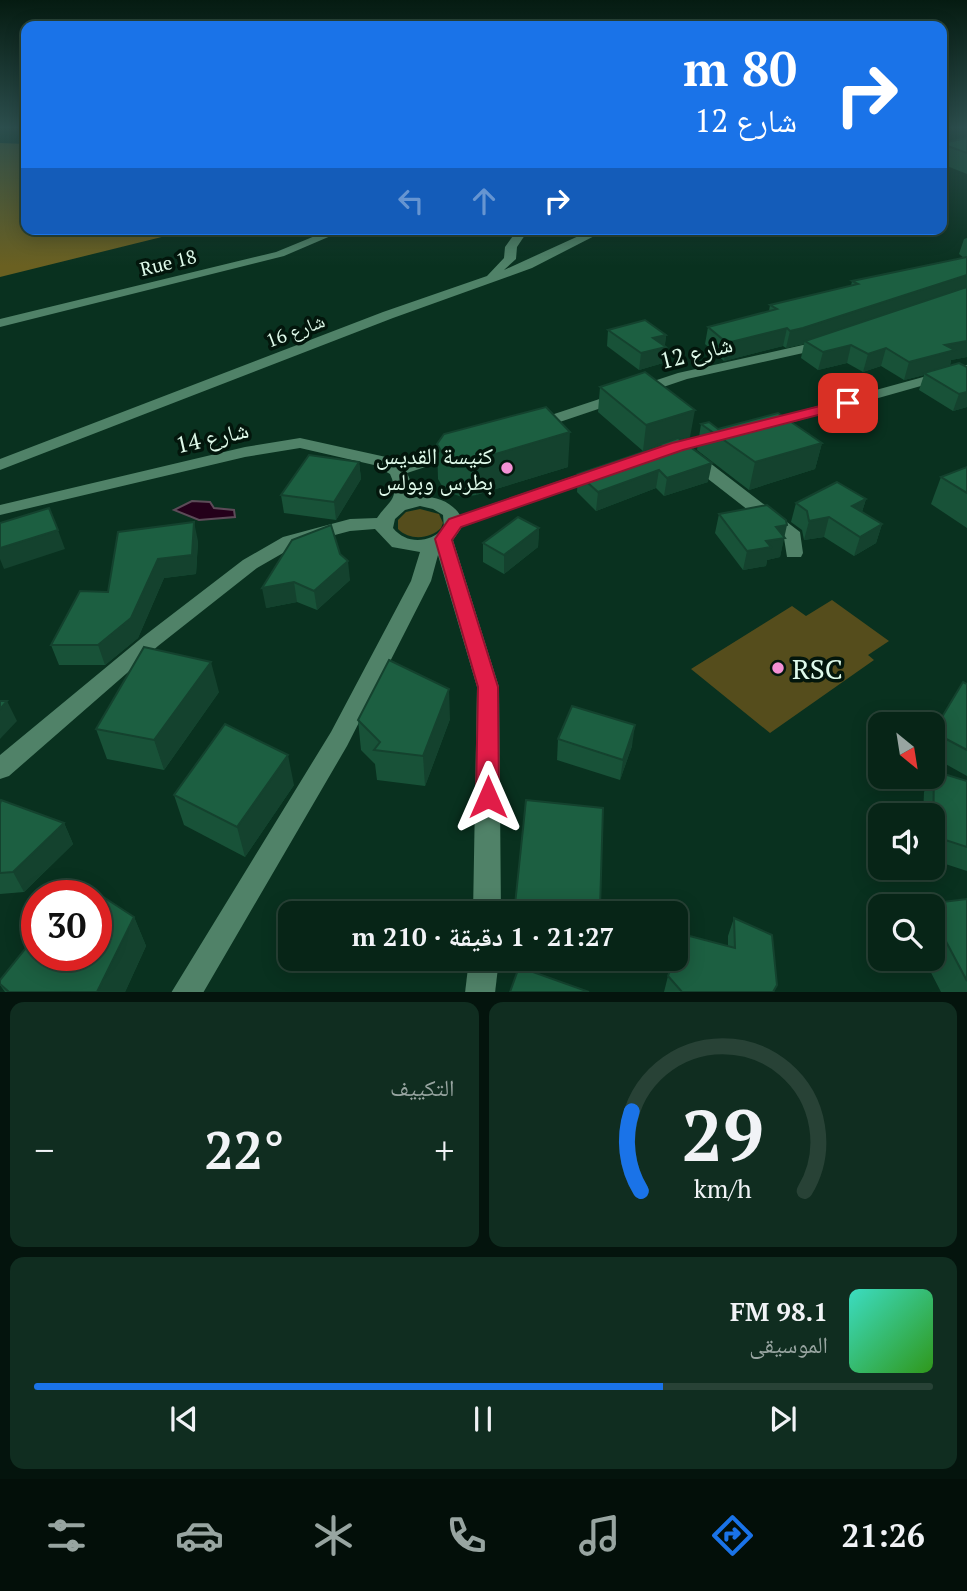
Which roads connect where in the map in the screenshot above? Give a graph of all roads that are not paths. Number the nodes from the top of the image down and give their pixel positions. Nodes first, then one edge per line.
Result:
1 (327, 235) edge
2 (520, 235) edge
3 (591, 235) edge
4 (472, 288) junction
5 (0, 323) edge
6 (843, 339) edge
7 (967, 369) edge
8 (527, 428) edge
9 (475, 445) edge
10 (678, 447) junction
11 (652, 456) edge
12 (0, 465) edge
13 (612, 469) edge
14 (397, 471) junction
15 (399, 506) junction
16 (0, 510) edge
17 (383, 523) junction
18 (443, 535) junction
19 (794, 553) dead end
20 (0, 769) edge
21 (487, 901) edge
22 (483, 971) edge
23 (186, 992) edge
24 (480, 992) edge

1 - 5 street, Rue 18
2 - 4 street
3 - 4 street, شارع 16
4 - 12 street, شارع 16
6 - 8 street, شارع 12
7 - 10 street
9 - 14 street
10 - 11 street
10 - 19 street
13 - 18 street
14 - 15 street
14 - 16 street, شارع 14
15 - 17 street
15 - 18 street
17 - 18 street
17 - 20 street
18 - 21 street
18 - 23 street
22 - 24 street

